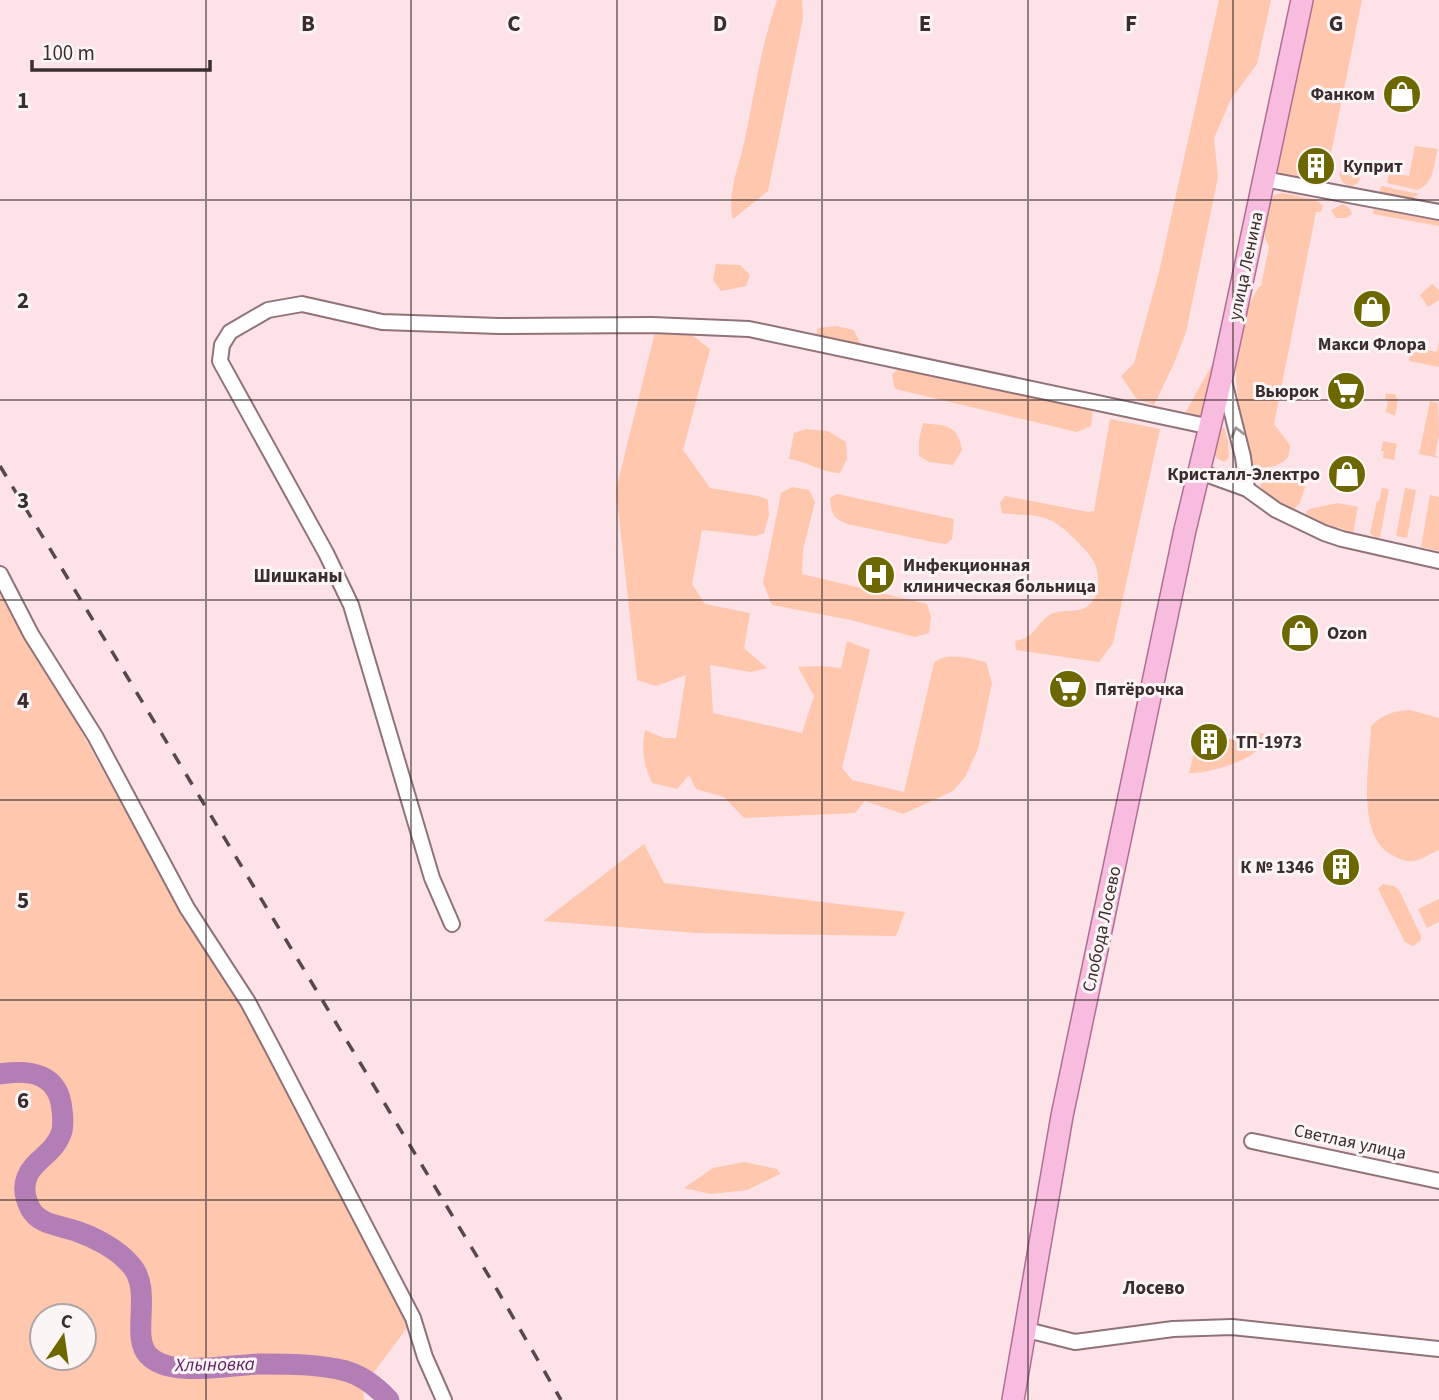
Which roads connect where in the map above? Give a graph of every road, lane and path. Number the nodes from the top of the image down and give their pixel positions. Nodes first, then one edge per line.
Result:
1 (1302, 0) edge
2 (1264, 179) junction
3 (1439, 212) edge
4 (1223, 376) junction
5 (1211, 427) junction
6 (1200, 472) junction
7 (1247, 489) junction
8 (1185, 530) joint
9 (1439, 561) edge
10 (0, 574) edge
11 (452, 924) dead end
12 (1252, 1141) dead end
13 (1439, 1181) edge
14 (1023, 1329) junction
15 (1439, 1349) edge
16 (444, 1400) edge
17 (1013, 1400) edge

1 - 2 main road, улица Ленина
2 - 3 street
2 - 4 main road, улица Ленина
4 - 5 main road, улица Ленина
7 -> 4 street
5 - 6 main road, улица Ленина
5 - 11 street
6 - 7 street
6 - 8 main road, улица Ленина
7 - 9 street
8 - 14 main road, Слобода Лосево
10 - 16 street
12 - 13 street, Светлая улица
14 - 15 street
14 - 17 main road, Слобода Лосево

